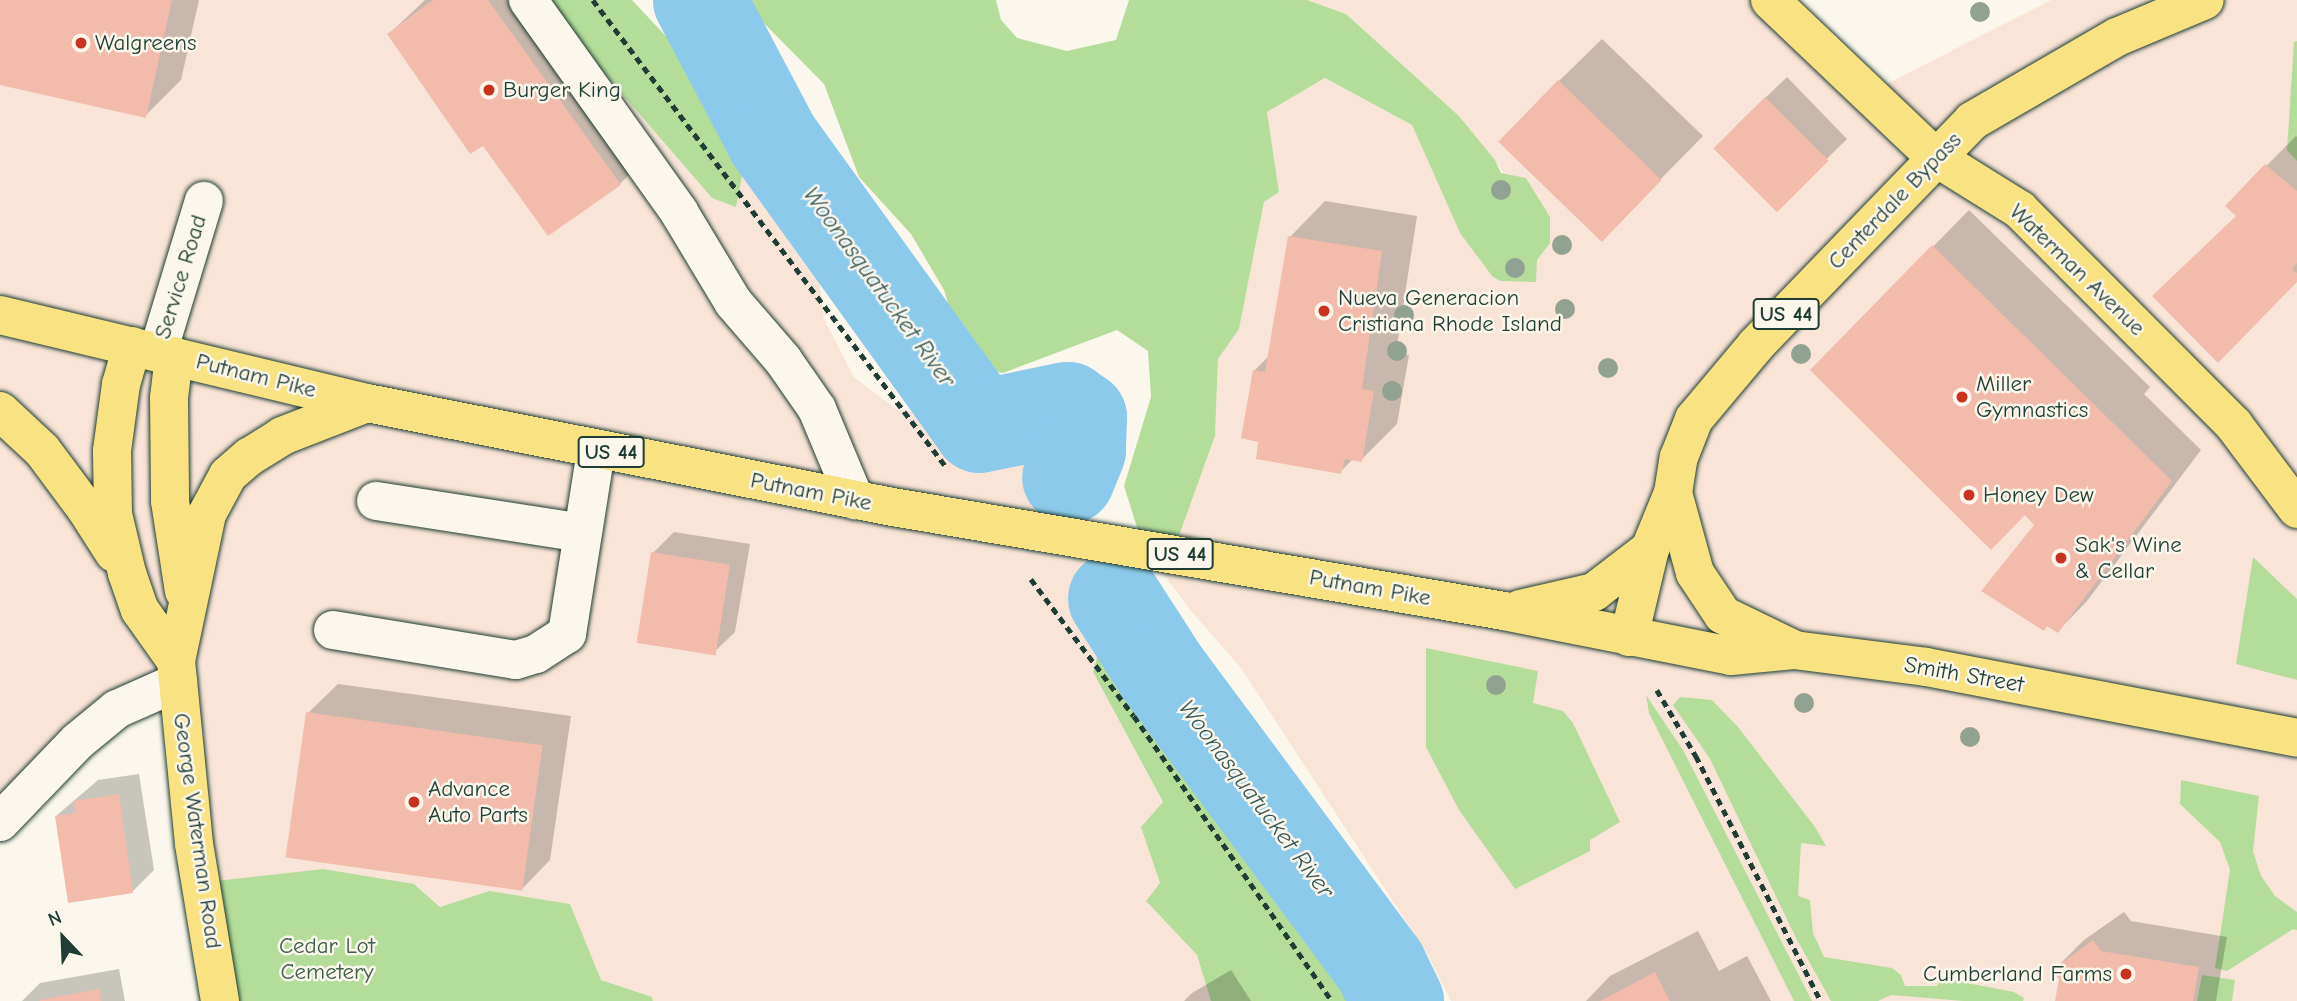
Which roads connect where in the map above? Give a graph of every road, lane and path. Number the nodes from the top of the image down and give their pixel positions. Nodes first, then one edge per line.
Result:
1 (528, 0) edge
2 (1770, 0) edge
3 (2205, 0) edge
4 (1935, 157) junction
5 (204, 201) dead end
6 (0, 315) edge
7 (155, 351) junction
8 (366, 402) junction
9 (0, 411) edge
10 (596, 450) junction
11 (1673, 493) junction
12 (855, 500) junction
13 (376, 501) dead end
14 (2297, 509) edge
15 (583, 533) junction
16 (1650, 550) junction
17 (127, 573) junction
18 (1504, 611) junction
19 (188, 614) junction
20 (333, 630) dead end
21 (1629, 637) junction
22 (1794, 650) junction
23 (177, 672) junction
24 (1647, 685) dead end
25 (2297, 738) edge
26 (0, 822) edge
27 (220, 1001) edge
28 (1821, 1001) edge

1 - 12 street
2 - 4 main road, Waterman Avenue
3 - 4 main road, Centerdale Bypass / US 44
4 - 11 main road, Centerdale Bypass / US 44
4 - 14 main road, Waterman Avenue
5 - 7 street, Service Road
6 - 7 main road, Putnam Pike / US 44
7 - 8 main road, Putnam Pike / US 44
7 - 17 main road, George Waterman Road
7 - 19 main road, George Waterman Road
8 - 10 main road, Putnam Pike / US 44
8 - 19 main road
9 - 17 main road
10 - 12 main road, Putnam Pike / US 44
10 - 15 street
11 - 16 main road, Centerdale Bypass / US 44
11 - 22 main road, Centerdale Bypass
12 - 18 main road, Putnam Pike / US 44
13 - 15 street
15 - 20 street
16 - 18 main road, US 44
16 - 21 main road, Centerdale Bypass
17 - 23 main road, George Waterman Road
18 - 21 main road, Putnam Pike / US 44
19 - 23 main road, George Waterman Road
21 - 22 main road, Smith Street / US 44
22 - 25 main road, Smith Street / US 44
23 - 26 street
23 - 27 main road, George Waterman Road
24 - 28 path

